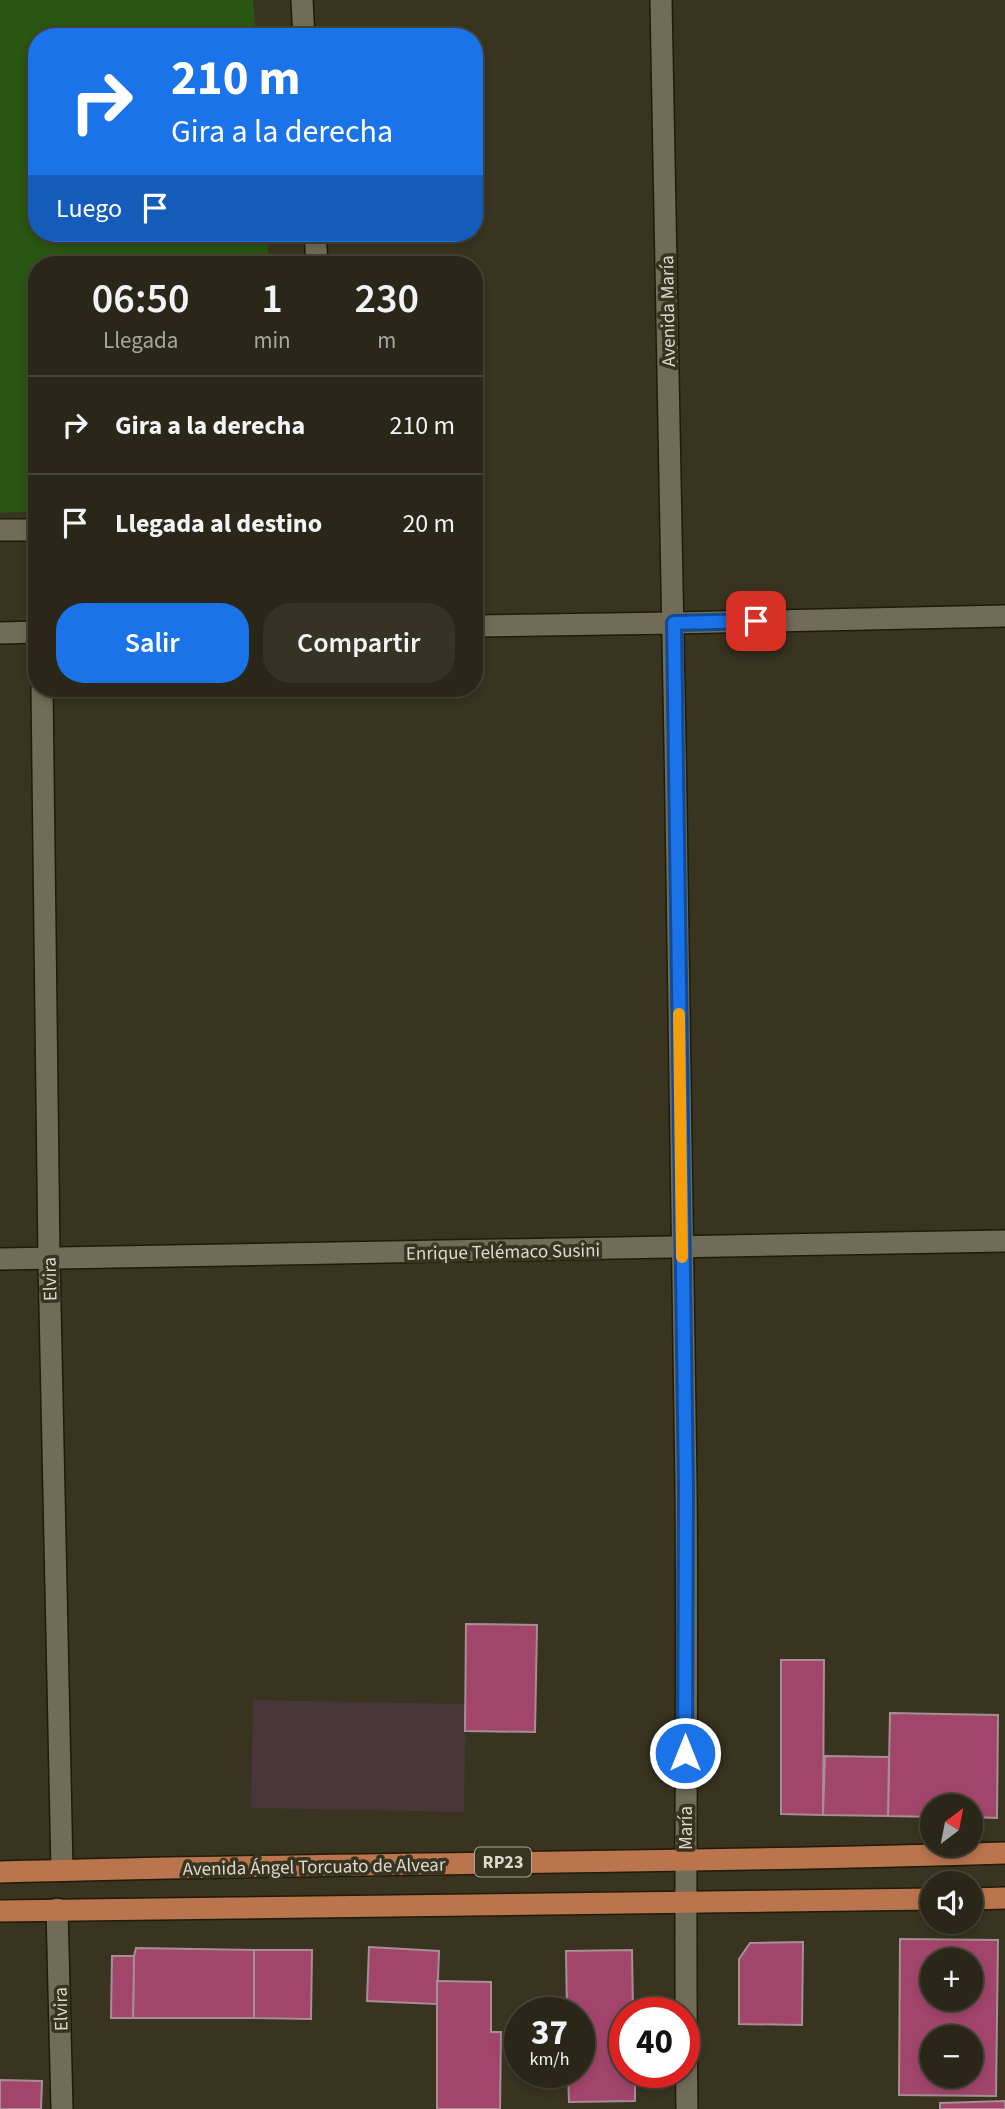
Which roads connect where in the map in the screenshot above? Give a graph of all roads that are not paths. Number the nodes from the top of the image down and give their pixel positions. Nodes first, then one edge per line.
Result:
1 (302, 0) edge
2 (661, 0) edge
3 (304, 28) edge
4 (0, 530) edge
5 (28, 530) edge
6 (1005, 616) edge
7 (674, 623) junction
8 (483, 626) edge
9 (28, 632) edge
10 (0, 633) edge
11 (42, 697) edge
12 (1005, 1241) edge
13 (682, 1248) junction
14 (49, 1258) junction
15 (0, 1259) edge
16 (1005, 1853) edge
17 (685, 1859) junction
18 (62, 1870) junction
19 (0, 1872) edge
20 (1005, 1898) edge
21 (920, 1899) edge
22 (983, 1899) edge
23 (684, 1903) junction
24 (57, 1909) junction
25 (0, 1911) edge
26 (62, 2109) edge
27 (687, 2109) edge

1 - 3 street
2 - 7 street, Avenida María
4 - 5 street
6 - 7 street
7 - 8 street
7 - 13 street, María
9 - 10 street
11 - 14 street, Elvira
12 - 13 street, Enrique Telémaco Susini
13 - 14 street, Enrique Telémaco Susini
13 - 17 street, María
14 - 15 street, Enrique Telémaco Susini
14 - 18 street, Elvira
16 - 17 main road, Avenida Ángel Torcuato de Alvear / RP23
17 - 18 main road, Avenida Ángel Torcuato de Alvear / RP23
17 - 23 street, María
18 - 19 main road, Avenida Ángel Torcuato de Alvear / RP23
20 - 22 main road
21 - 23 main road, Avenida Ángel Torcuato de Alvear / RP23
23 - 24 main road, Avenida Ángel Torcuato de Alvear / RP23
23 - 27 street, María
24 - 25 main road, Avenida Ángel Torcuato de Alvear / RP23
24 - 26 street, Elvira

